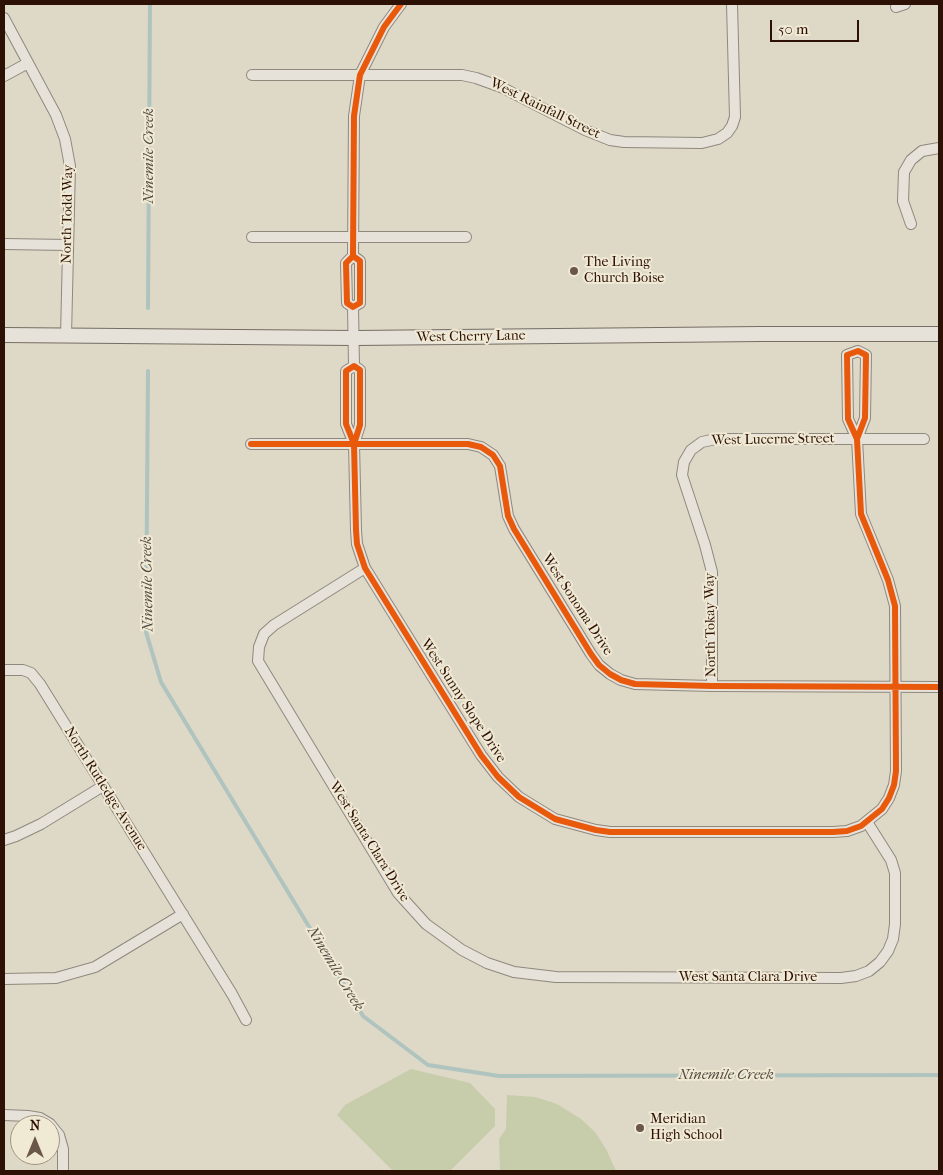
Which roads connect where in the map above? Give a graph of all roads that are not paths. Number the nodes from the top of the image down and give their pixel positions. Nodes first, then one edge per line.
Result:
1 (401, 4) edge
2 (732, 4) edge
3 (4, 18) edge
4 (28, 63) junction
5 (252, 75) dead end
6 (360, 75) junction
7 (4, 76) edge
8 (939, 148) edge
9 (911, 224) dead end
10 (354, 236) junction
11 (466, 236) dead end
12 (252, 237) dead end
13 (4, 244) edge
14 (68, 245) junction
15 (858, 334) junction
16 (939, 334) edge
17 (4, 335) edge
18 (66, 336) junction
19 (354, 338) junction
20 (858, 351) junction
21 (857, 439) junction
22 (924, 439) dead end
23 (251, 444) dead end
24 (354, 444) junction
25 (691, 450) joint
26 (365, 568) junction
27 (4, 670) edge
28 (712, 686) junction
29 (896, 686) junction
30 (939, 686) edge
31 (103, 786) junction
32 (867, 822) junction
33 (4, 840) edge
34 (182, 914) junction
35 (4, 980) edge
36 (246, 1020) dead end
37 (4, 1115) edge
38 (63, 1171) edge

1 - 6 street
2 - 6 street, West Rainfall Street
3 - 4 street, North Todd Way
4 - 7 street
4 - 14 street, North Todd Way
5 - 6 street, West Rainfall Street
6 - 10 street
8 - 9 street
10 - 11 street
10 - 12 street
10 - 19 street, West Sunny Slope Drive
13 - 14 street
14 - 18 street, North Todd Way
15 - 16 main road, West Cherry Lane
15 - 19 main road, West Cherry Lane
15 - 20 street
17 - 18 main road, West Cherry Lane
18 - 19 main road, West Cherry Lane
19 - 24 street, West Sunny Slope Drive
20 - 21 street
20 - 21 street
21 - 22 street, West Lucerne Street
21 - 25 street, West Lucerne Street
21 - 29 street
23 - 24 street
24 - 26 street, West Sunny Slope Drive
24 - 28 street, West Sonoma Drive
25 - 28 street, North Tokay Way
26 - 32 street, West Sunny Slope Drive
26 - 32 street, West Santa Clara Drive
27 - 31 street, North Rutledge Avenue
28 - 29 street, West Sonoma Drive
29 - 30 street, West Sonoma Drive
29 - 32 street
31 - 33 street
31 - 34 street, North Rutledge Avenue
34 - 35 street
34 - 36 street, North Rutledge Avenue
37 - 38 street

